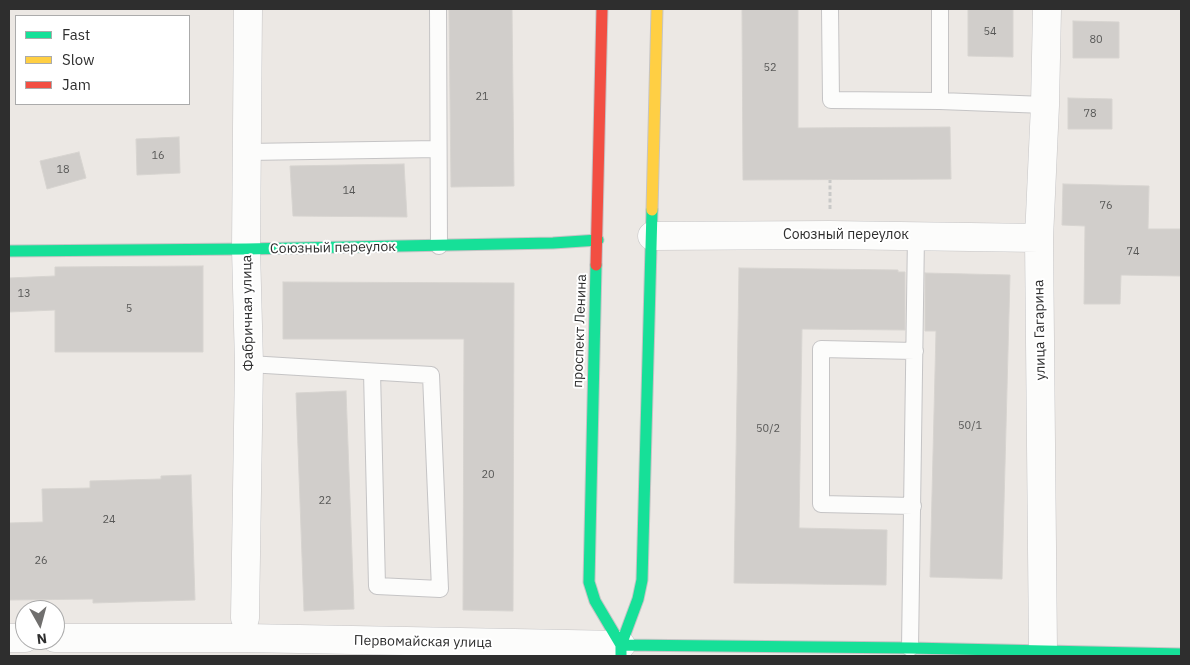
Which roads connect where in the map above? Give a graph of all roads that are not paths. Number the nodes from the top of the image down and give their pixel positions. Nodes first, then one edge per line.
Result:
1 (248, 9) edge
2 (438, 9) edge
3 (602, 9) edge
4 (657, 9) edge
5 (830, 9) edge
6 (940, 9) edge
7 (1047, 9) edge
8 (940, 101) junction
9 (1045, 105) junction
10 (438, 149) junction
11 (247, 152) junction
12 (652, 236) junction
13 (916, 236) junction
14 (1039, 238) junction
15 (598, 240) junction
16 (439, 246) junction
17 (246, 250) junction
18 (9, 251) edge
19 (915, 350) junction
20 (249, 364) junction
21 (372, 372) junction
22 (913, 506) junction
23 (245, 618) dead end
24 (65, 638) edge
25 (910, 648) junction
26 (621, 651) edge
27 (1043, 652) junction
28 (1181, 654) edge

1 - 11 street, Фабричная улица
2 - 10 lane
3 - 15 main road, проспект Ленина
4 - 12 main road
5 - 8 lane
6 - 8 lane
7 - 9 street, улица Гагарина
8 - 9 lane
9 - 14 street, улица Гагарина
10 - 11 lane
10 - 16 lane
11 - 17 street, Фабричная улица
12 - 13 street, Союзный переулок
12 - 26 main road
13 - 14 street, Союзный переулок
13 - 19 lane
14 - 27 street, улица Гагарина
15 - 16 main road, Союзный переулок
15 - 26 main road, проспект Ленина
16 - 17 main road, Союзный переулок
17 - 18 main road, Союзный переулок
17 - 20 street, Фабричная улица
19 - 22 lane
19 - 22 lane
20 - 21 lane
20 - 23 street, Фабричная улица
21 - 21 lane
22 - 25 lane
24 - 26 street, Первомайская улица
25 - 26 main road, Первомайская улица
25 - 27 main road, Первомайская улица
27 - 28 main road, Первомайская улица

